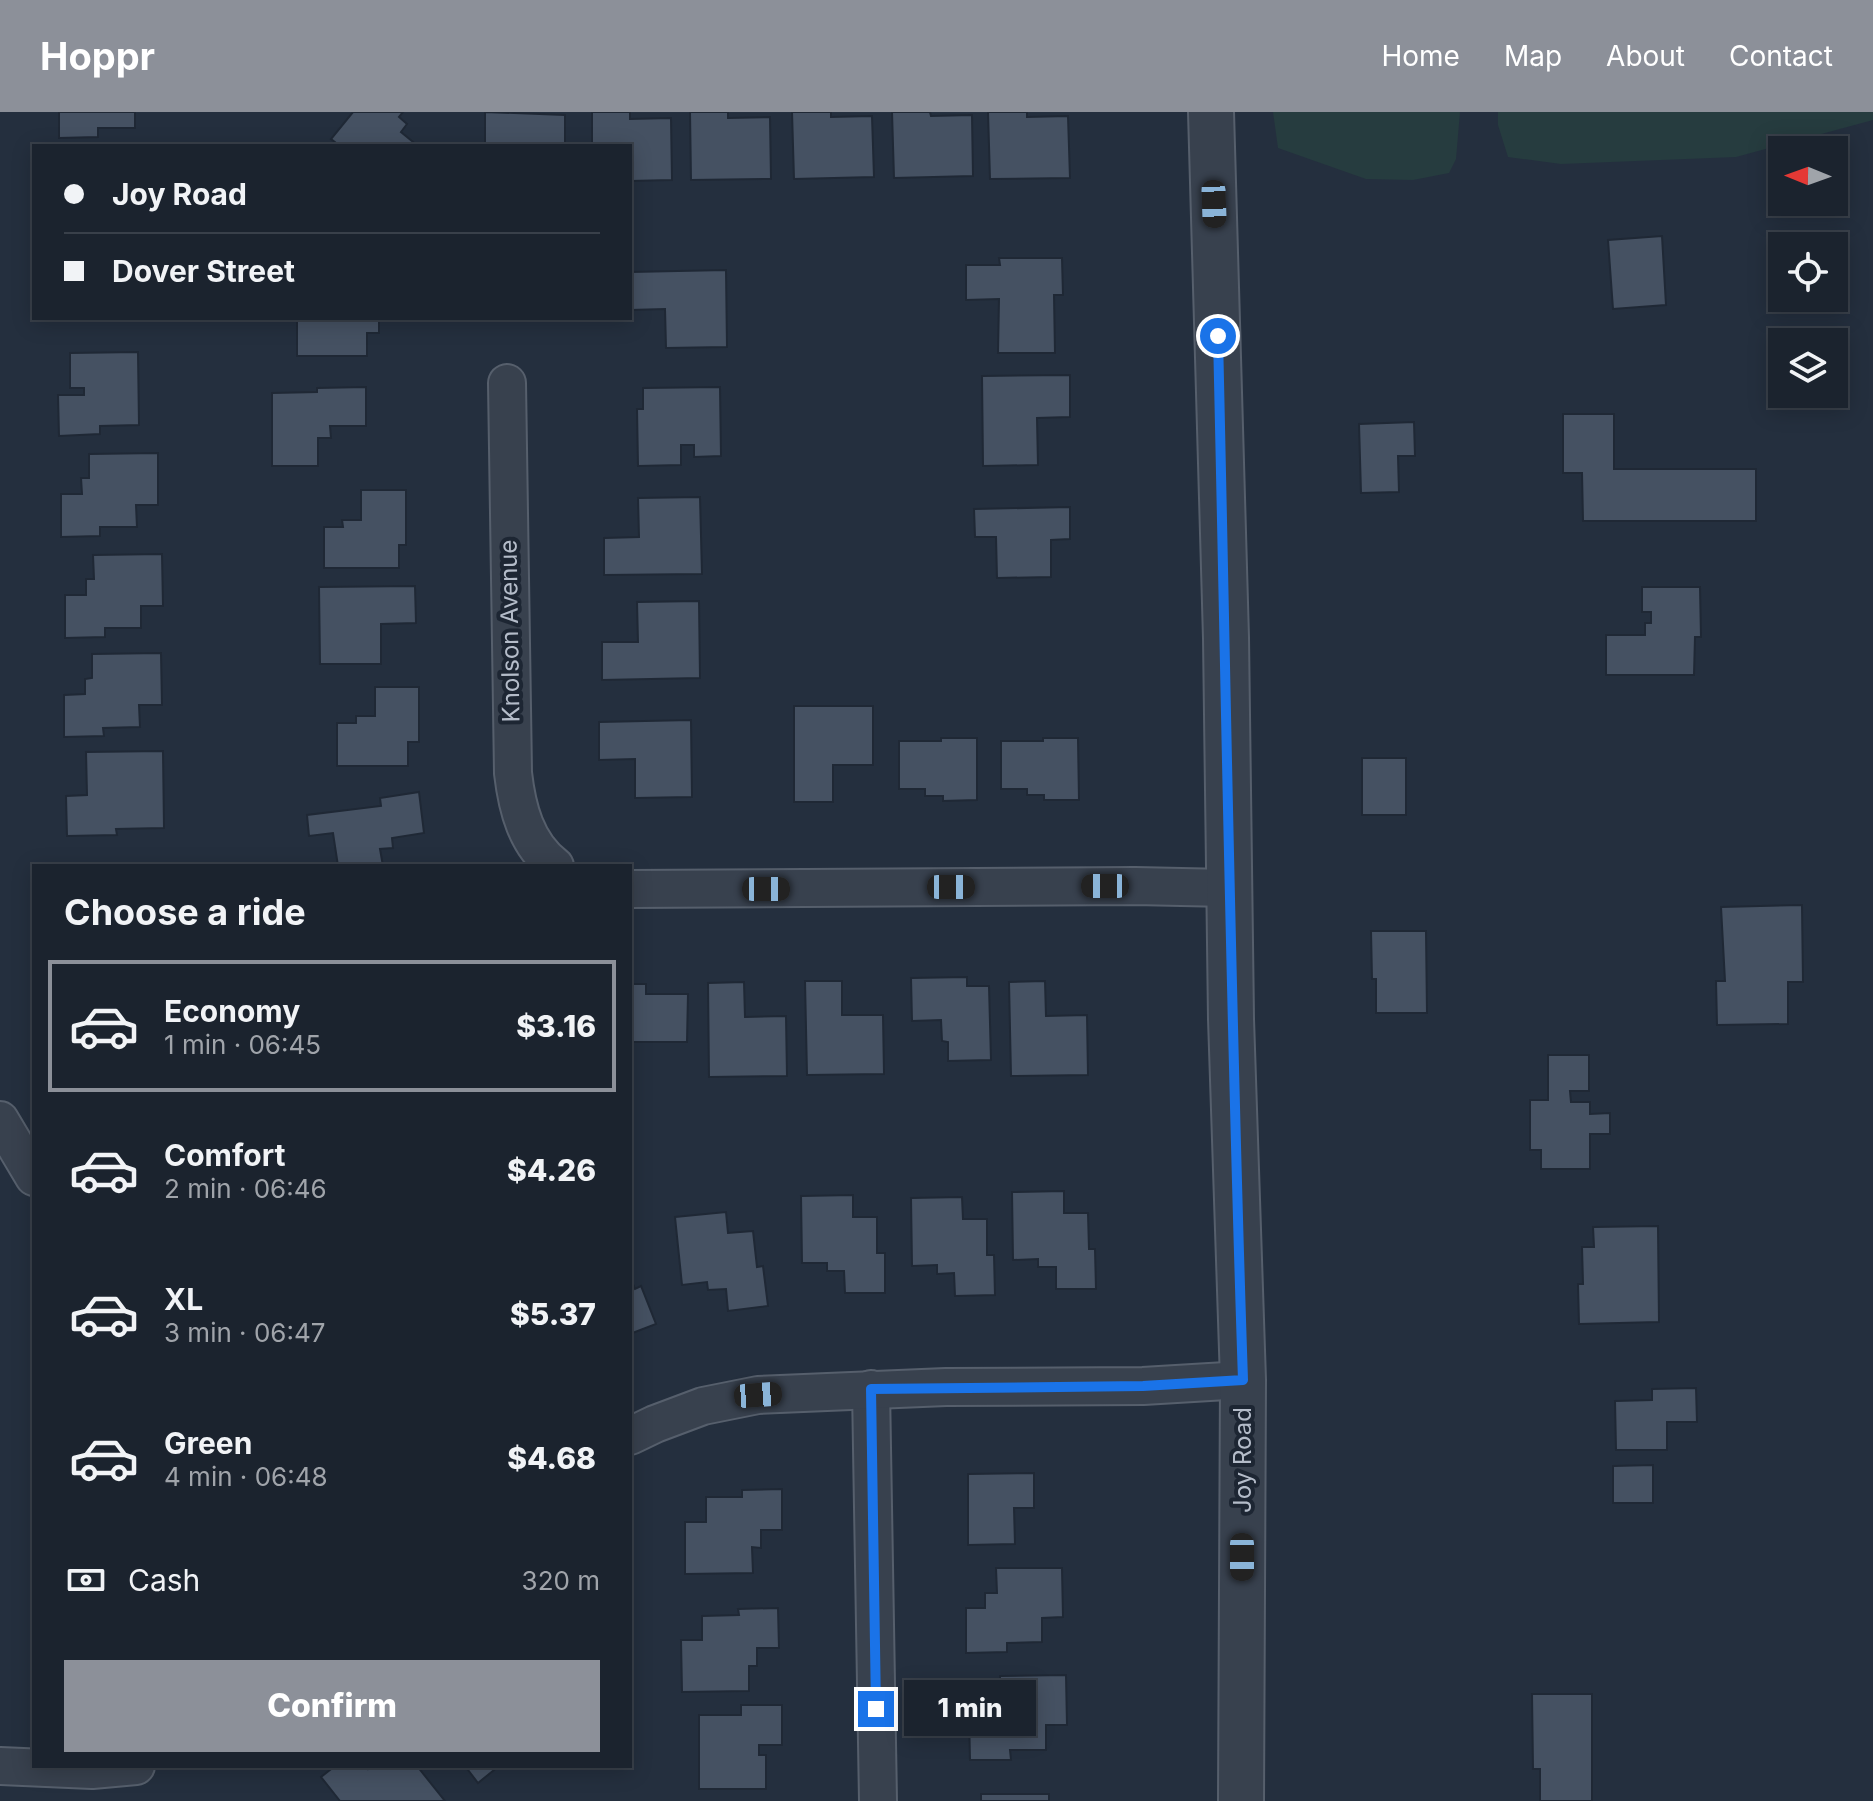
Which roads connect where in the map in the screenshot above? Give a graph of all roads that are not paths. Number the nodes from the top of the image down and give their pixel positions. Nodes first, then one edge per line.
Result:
1 (1211, 112) edge
2 (507, 383) dead end
3 (552, 864) edge
4 (1228, 888) junction
5 (632, 889) edge
6 (0, 1120) edge
7 (32, 1174) edge
8 (1243, 1380) junction
9 (871, 1389) junction
10 (632, 1435) edge
11 (0, 1766) edge
12 (32, 1767) edge
13 (46, 1768) edge
14 (114, 1768) edge
15 (878, 1801) edge
16 (1241, 1801) edge

1 - 4 street, Joy Road
2 - 3 street, Knolson Avenue
4 - 5 street
4 - 8 street, Joy Road
6 - 7 street
8 - 9 street
8 - 16 street, Joy Road
9 - 10 street
9 - 15 street
11 - 12 street
13 - 14 street

